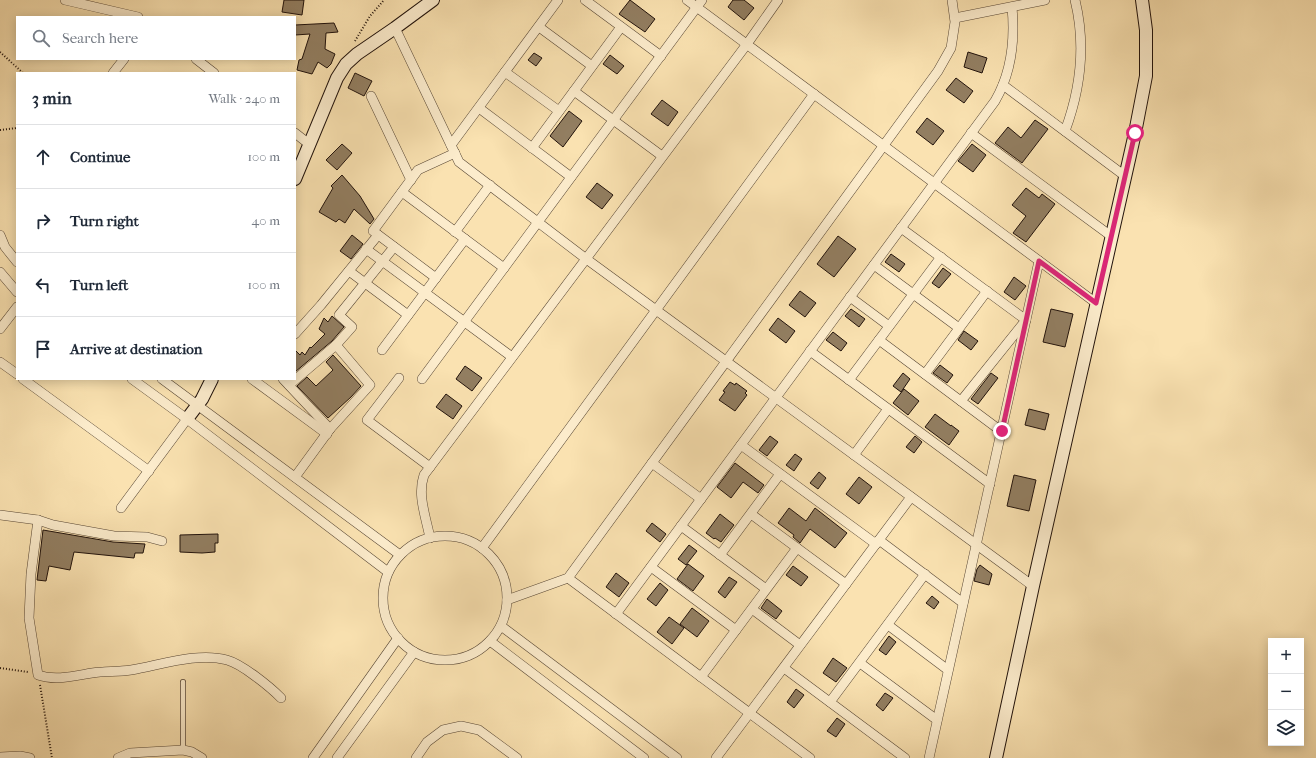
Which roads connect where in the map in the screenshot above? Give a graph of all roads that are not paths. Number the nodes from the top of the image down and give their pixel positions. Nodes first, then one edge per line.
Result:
1 (65, 0) edge
2 (433, 0) edge
3 (558, 0) edge
4 (585, 0) edge
5 (687, 0) edge
6 (778, 0) edge
7 (952, 0) edge
8 (1045, 0) edge
9 (1075, 0) edge
10 (1142, 0) edge
11 (699, 4) edge
12 (1015, 4) edge
13 (134, 16) edge
14 (955, 18) junction
15 (539, 27) junction
16 (622, 27) junction
17 (395, 28) junction
18 (747, 44) junction
19 (661, 56) junction
20 (123, 60) edge
21 (197, 60) edge
22 (592, 66) junction
23 (114, 72) edge
24 (213, 72) edge
25 (505, 72) junction
26 (1003, 85) junction
27 (574, 91) junction
28 (814, 94) junction
29 (371, 96) dead end
30 (478, 108) junction
31 (559, 111) junction
32 (613, 120) junction
33 (1065, 131) junction
34 (971, 133) junction
35 (296, 134) edge
36 (309, 144) junction
37 (884, 146) junction
38 (532, 148) junction
39 (453, 149) junction
40 (662, 156) junction
41 (296, 176) edge
42 (1125, 176) junction
43 (571, 177) junction
44 (411, 180) junction
45 (934, 183) junction
46 (490, 185) junction
47 (402, 192) junction
48 (538, 222) junction
49 (901, 228) junction
50 (455, 232) junction
51 (0, 234) edge
52 (378, 235) junction
53 (1111, 236) junction
54 (465, 239) junction
55 (394, 247) junction
56 (366, 249) junction
57 (941, 257) junction
58 (585, 258) junction
59 (16, 261) edge
60 (383, 261) junction
61 (1039, 261) junction
62 (874, 265) junction
63 (504, 268) junction
64 (348, 271) junction
65 (0, 272) edge
66 (436, 278) junction
67 (365, 284) junction
68 (16, 291) edge
69 (986, 291) junction
70 (425, 292) junction
71 (913, 294) junction
72 (850, 297) junction
73 (1096, 303) junction
74 (16, 308) edge
75 (656, 310) junction
76 (408, 316) junction
77 (1026, 320) junction
78 (464, 322) junction
79 (889, 326) junction
80 (959, 328) junction
81 (0, 329) edge
82 (296, 333) edge
83 (879, 340) junction
84 (336, 345) junction
85 (382, 350) dead end
86 (810, 351) junction
87 (512, 357) junction
88 (726, 361) junction
89 (0, 362) edge
90 (16, 373) edge
91 (925, 374) junction
92 (296, 375) edge
93 (399, 378) dead end
94 (422, 379) dead end
95 (25, 380) edge
96 (133, 380) edge
97 (163, 380) edge
98 (212, 380) edge
99 (253, 380) edge
100 (849, 380) junction
101 (286, 382) edge
102 (776, 398) junction
103 (961, 401) junction
104 (198, 406) junction
105 (888, 409) junction
106 (188, 420) junction
107 (1002, 431) junction
108 (328, 432) junction
109 (741, 445) junction
110 (854, 455) junction
111 (652, 463) junction
112 (430, 466) junction
113 (149, 471) junction
114 (780, 474) junction
115 (295, 477) junction
116 (990, 484) junction
117 (911, 497) junction
118 (701, 499) junction
119 (121, 508) dead end
120 (751, 514) junction
121 (0, 515) edge
122 (38, 520) junction
123 (681, 526) junction
124 (430, 538) junction
125 (162, 541) dead end
126 (877, 542) junction
127 (976, 544) junction
128 (482, 548) junction
129 (797, 548) junction
130 (400, 554) junction
131 (720, 555) junction
132 (651, 567) junction
133 (388, 572) junction
134 (925, 574) junction
135 (568, 578) junction
136 (846, 584) junction
137 (1033, 586) junction
138 (766, 590) junction
139 (507, 600) junction
140 (963, 603) junction
141 (752, 609) junction
142 (616, 614) junction
143 (888, 625) junction
144 (501, 626) junction
145 (736, 630) junction
146 (398, 638) junction
147 (490, 641) junction
148 (800, 645) junction
149 (414, 652) junction
150 (860, 663) junction
151 (784, 668) junction
152 (948, 670) junction
153 (701, 677) junction
154 (183, 682) dead end
155 (281, 698) dead end
156 (830, 702) junction
157 (749, 713) junction
158 (937, 720) junction
159 (183, 750) junction
160 (153, 755) edge
161 (0, 757) edge
162 (30, 758) edge
163 (118, 758) edge
164 (202, 758) edge
165 (314, 758) edge
166 (337, 758) edge
167 (416, 758) edge
168 (517, 758) edge
169 (644, 758) edge
170 (677, 758) edge
171 (716, 758) edge
172 (810, 758) edge
173 (905, 758) edge
174 (929, 758) edge
175 (996, 758) edge

1 - 13 street
2 - 17 street
3 - 15 street
4 - 16 street
5 - 11 street
6 - 18 street
7 - 14 street
8 - 12 street
9 - 33 street
10 - 42 street
11 - 18 street
11 - 19 street
12 - 14 street
12 - 26 street
14 - 37 street
15 - 22 street
15 - 25 street
16 - 19 street
16 - 22 street
17 - 36 street
17 - 39 street
18 - 28 street
18 - 40 street
19 - 32 street
20 - 23 street
21 - 24 street
22 - 27 street
25 - 30 street
25 - 31 street
26 - 33 street
26 - 34 street
27 - 31 street
27 - 32 street
28 - 37 street
28 - 75 street
29 - 44 street
30 - 38 street
30 - 39 street
31 - 38 street
32 - 40 street
32 - 43 street
33 - 42 street
34 - 45 street
34 - 53 street
35 - 36 street
36 - 41 street
37 - 45 street
37 - 88 street
38 - 43 street
39 - 44 street
39 - 46 street
40 - 58 street
42 - 53 street
43 - 48 street
44 - 47 street
45 - 49 street
45 - 61 street
46 - 48 street
46 - 50 street
47 - 50 street
47 - 52 street
48 - 58 street
48 - 63 street
49 - 57 street
49 - 62 street
50 - 54 street
51 - 59 street
52 - 55 street
52 - 56 street
53 - 73 street
54 - 63 street
54 - 66 street
55 - 60 street
55 - 66 street
56 - 60 street
56 - 64 street
57 - 69 street
57 - 71 street
58 - 75 street
58 - 87 street
60 - 67 street
60 - 70 street
61 - 73 street
61 - 77 street
62 - 71 street
62 - 72 street
63 - 78 street
64 - 67 street
64 - 82 street
65 - 68 street
66 - 70 street
67 - 76 street
67 - 84 street
69 - 77 street
69 - 80 street
70 - 76 street
70 - 78 street
71 - 79 street
71 - 80 street
72 - 79 street
72 - 86 street
73 - 137 street
74 - 81 street
75 - 88 street
75 - 128 street
76 - 85 street
77 - 103 street
77 - 107 street
78 - 87 street
78 - 94 street
79 - 83 street
80 - 91 street
83 - 91 street
83 - 100 street
84 - 92 street
84 - 108 street
86 - 100 street
86 - 102 street
87 - 112 street
88 - 102 street
88 - 111 street
89 - 90 street
91 - 103 street
93 - 112 street
95 - 113 street
96 - 106 street
97 - 104 street
98 - 104 street
99 - 108 street
100 - 105 street
101 - 108 street
102 - 109 street
102 - 110 street
103 - 107 street
104 - 106 street
104 - 115 street
105 - 110 street
105 - 116 street
106 - 113 street
106 - 133 street
107 - 116 street
108 - 115 street
109 - 114 street
109 - 118 street
110 - 117 street
111 - 118 street
111 - 135 street
112 - 124 street
113 - 119 street
114 - 120 street
114 - 126 street
115 - 130 street
116 - 127 street
117 - 126 street
117 - 127 street
118 - 123 street
120 - 129 street
120 - 131 street
121 - 122 street
122 - 125 street
122 - 155 street
123 - 131 street
123 - 132 street
124 - 128 street
124 - 130 street
126 - 134 street
126 - 136 street
127 - 137 street
127 - 140 street
128 - 139 street
129 - 136 street
129 - 138 street
130 - 133 street
131 - 138 street
132 - 142 street
132 - 145 street
133 - 146 street
134 - 140 street
134 - 143 street
135 - 139 street
135 - 142 street
136 - 148 street
137 - 175 street
138 - 141 street
139 - 144 street
140 - 152 street
141 - 145 street
141 - 148 street
142 - 153 street
143 - 150 street
143 - 152 street
144 - 147 street
144 - 170 street
145 - 153 street
146 - 149 street
146 - 165 street
147 - 149 street
147 - 169 street
148 - 151 street
149 - 166 street
150 - 156 street
150 - 158 street
151 - 156 street
151 - 157 street
152 - 158 street
153 - 157 street
154 - 159 lane
156 - 173 street
157 - 171 street
157 - 172 street
158 - 174 street
159 - 160 street
159 - 164 street
160 - 163 street
161 - 162 street
167 - 168 street

